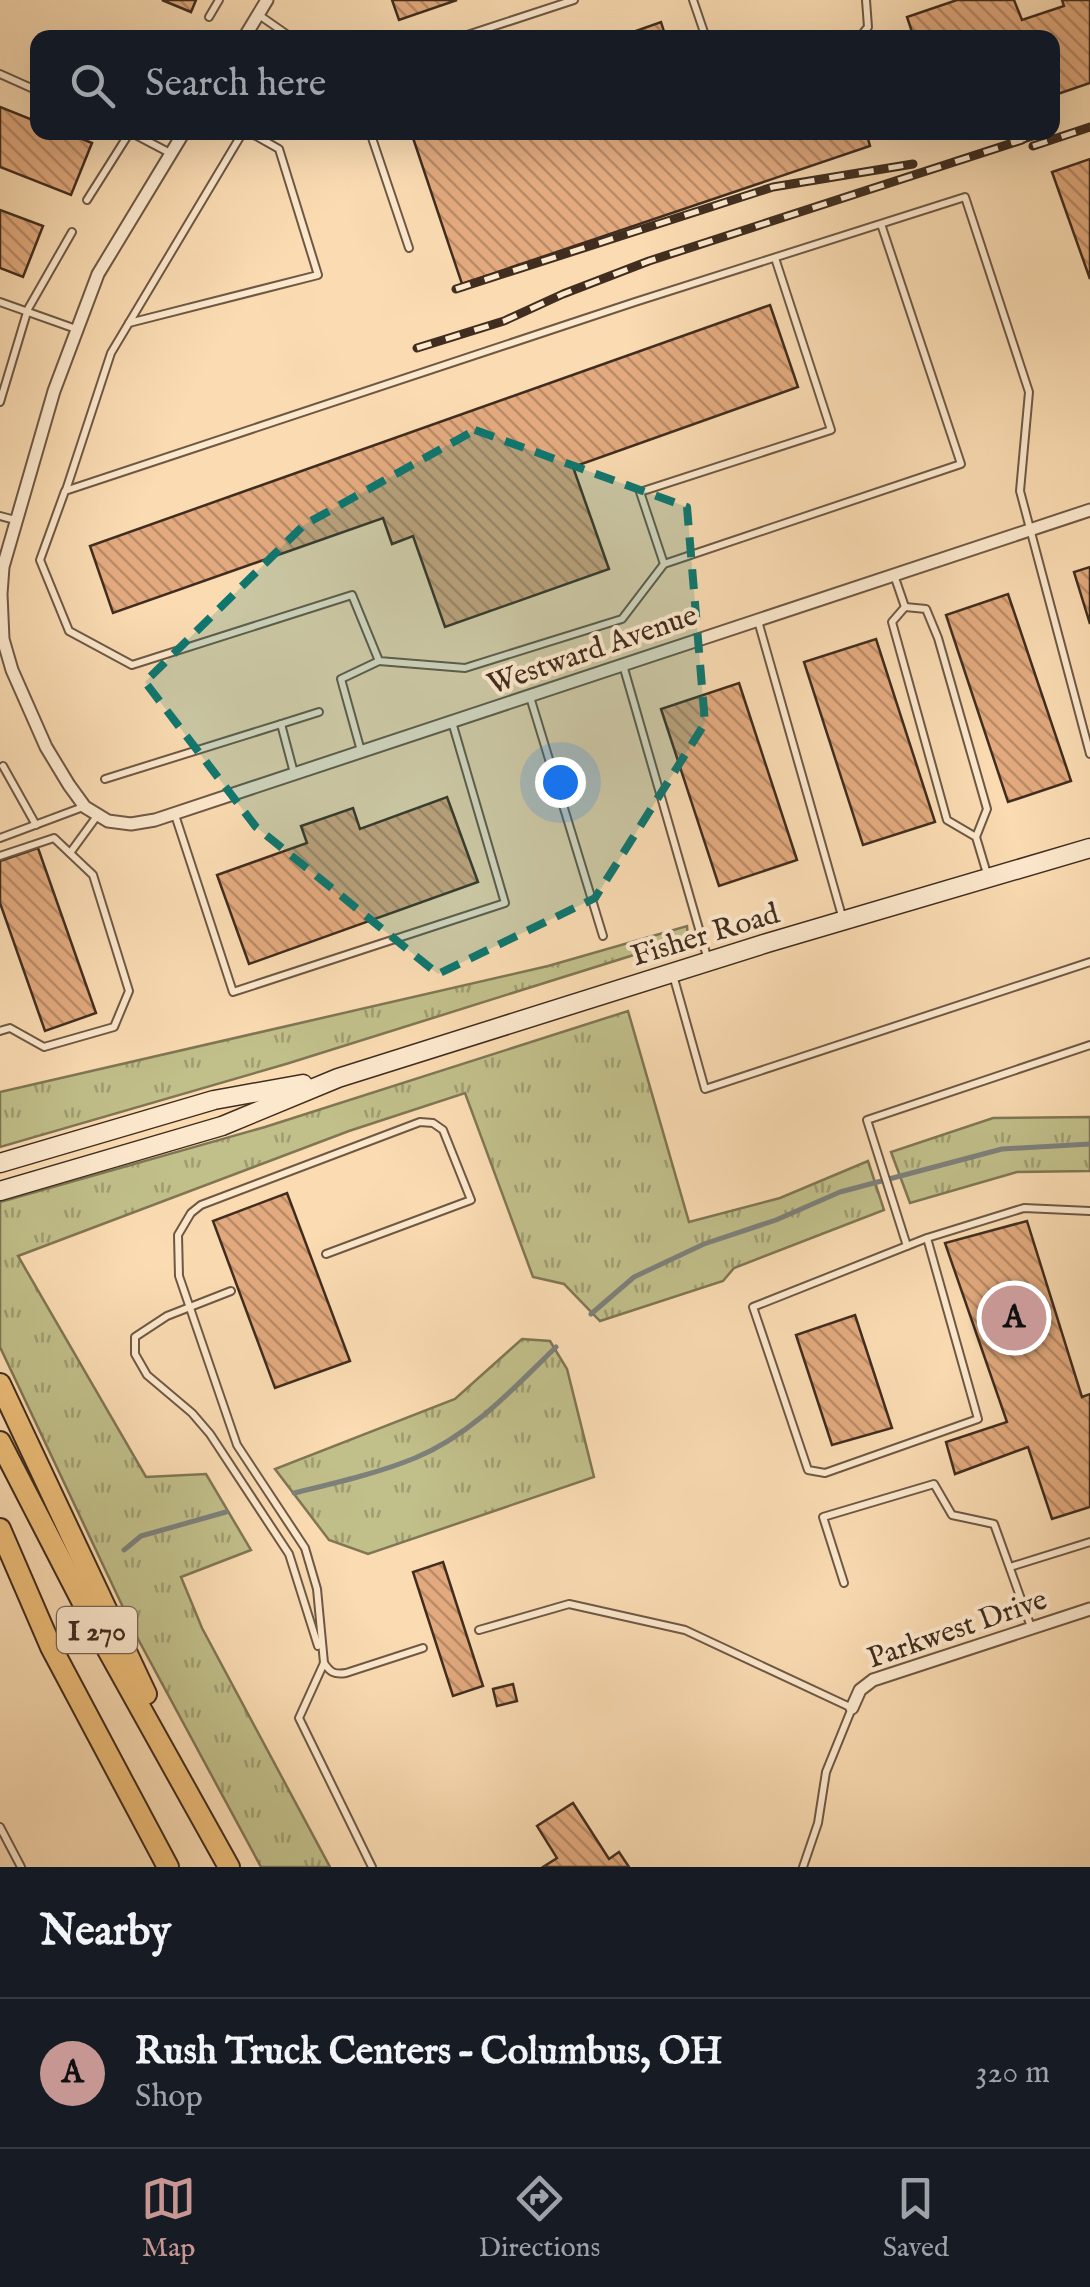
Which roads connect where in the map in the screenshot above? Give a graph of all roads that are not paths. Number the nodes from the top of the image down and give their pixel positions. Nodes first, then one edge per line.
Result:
1 (219, 0) edge
2 (268, 0) edge
3 (574, 0) edge
4 (693, 0) edge
5 (866, 0) edge
6 (258, 14) junction
7 (209, 16) dead end
8 (249, 30) edge
9 (281, 30) edge
10 (482, 30) edge
11 (703, 30) edge
12 (866, 30) edge
13 (0, 74) edge
14 (30, 87) edge
15 (126, 140) edge
16 (144, 140) edge
17 (179, 140) edge
18 (241, 140) edge
19 (262, 140) edge
20 (373, 140) edge
21 (171, 153) junction
22 (87, 200) dead end
23 (881, 224) junction
24 (72, 232) dead end
25 (408, 248) dead end
26 (775, 258) junction
27 (0, 302) edge
28 (28, 309) junction
29 (128, 324) junction
30 (77, 329) junction
31 (0, 402) edge
32 (66, 491) junction
33 (1090, 510) edge
34 (0, 516) edge
35 (16, 520) junction
36 (1032, 529) junction
37 (664, 564) junction
38 (1, 567) edge
39 (894, 574) junction
40 (905, 607) junction
41 (758, 620) junction
42 (2, 623) edge
43 (379, 661) junction
44 (623, 664) junction
45 (530, 696) junction
46 (318, 712) dead end
47 (452, 722) junction
48 (281, 724) junction
49 (362, 752) junction
50 (1090, 754) edge
51 (3, 766) dead end
52 (294, 774) junction
53 (104, 779) dead end
54 (84, 807) junction
55 (175, 814) junction
56 (102, 818) junction
57 (36, 825) junction
58 (976, 837) junction
59 (0, 838) edge
60 (1090, 848) edge
61 (70, 852) junction
62 (0, 856) edge
63 (988, 878) junction
64 (844, 920) junction
65 (603, 936) dead end
66 (708, 962) junction
67 (1090, 962) edge
68 (672, 973) junction
69 (0, 1031) edge
70 (1090, 1045) edge
71 (338, 1078) junction
72 (0, 1163) edge
73 (0, 1191) edge
74 (1090, 1211) edge
75 (926, 1238) junction
76 (907, 1246) junction
77 (326, 1254) dead end
78 (230, 1292) dead end
79 (189, 1308) junction
80 (0, 1384) edge
81 (0, 1442) edge
82 (0, 1529) edge
83 (1090, 1542) edge
84 (0, 1563) edge
85 (1010, 1567) junction
86 (844, 1583) dead end
87 (1090, 1608) edge
88 (1031, 1628) junction
89 (480, 1630) dead end
90 (51, 1647) junction
91 (423, 1648) dead end
92 (324, 1662) junction
93 (852, 1708) junction
94 (202, 1813) junction
95 (0, 1827) edge
96 (21, 1867) edge
97 (168, 1867) edge
98 (229, 1867) edge
99 (372, 1867) edge
100 (803, 1867) edge

1 - 7 lane
2 - 6 street
3 - 10 lane
4 - 11 lane
5 - 12 lane
6 - 8 street
6 - 9 lane
13 - 14 lane
15 - 22 lane
16 - 21 lane
17 - 21 street
18 - 29 lane
19 - 29 lane
20 - 25 lane
21 - 30 street
23 - 26 lane
23 - 36 lane
23 - 37 lane
24 - 28 lane
26 - 32 lane
26 - 37 lane
27 - 28 lane
28 - 30 lane
28 - 31 lane
29 - 32 lane
30 - 35 street
32 - 43 lane
33 - 36 street, Westward Avenue
34 - 35 lane
35 - 38 street
36 - 39 street, Westward Avenue
36 - 50 lane
37 - 43 lane
38 - 42 street
39 - 40 lane
39 - 41 street, Westward Avenue
40 - 58 lane
40 - 58 lane
41 - 44 street, Westward Avenue
41 - 64 lane
42 - 54 street
43 - 49 lane
44 - 45 street, Westward Avenue
44 - 66 lane
45 - 47 street, Westward Avenue
45 - 65 lane
46 - 48 lane
47 - 49 street, Westward Avenue
47 - 55 lane
48 - 52 lane
48 - 53 lane
49 - 52 street, Westward Avenue
51 - 57 lane
52 - 55 street, Westward Avenue
54 - 56 street
54 - 57 lane
55 - 56 street, Westward Avenue
56 - 61 lane
57 - 59 lane
58 - 63 lane
60 - 63 main road, Fisher Road
61 - 62 lane
61 - 69 lane
63 - 64 main road, Fisher Road
64 - 66 main road, Fisher Road
66 - 68 main road, Fisher Road
67 - 68 lane
68 - 71 main road, Fisher Road
70 - 76 lane
71 - 72 main road, Fisher Road
71 - 73 main road, Fisher Road
74 - 75 lane
75 - 76 lane
75 - 76 lane
77 - 79 lane
78 - 79 lane
79 - 92 lane
79 - 92 lane
80 - 94 highway
81 - 94 highway, I 270
82 - 90 highway, I 270
83 - 85 lane
84 - 90 highway
85 - 86 lane
85 - 88 lane
87 - 88 street, Parkwest Drive
88 - 93 street, Parkwest Drive
89 - 93 lane
90 - 97 highway, I 270
91 - 92 lane
92 - 99 lane
93 - 100 lane
94 - 98 highway, I 270
95 - 96 lane

